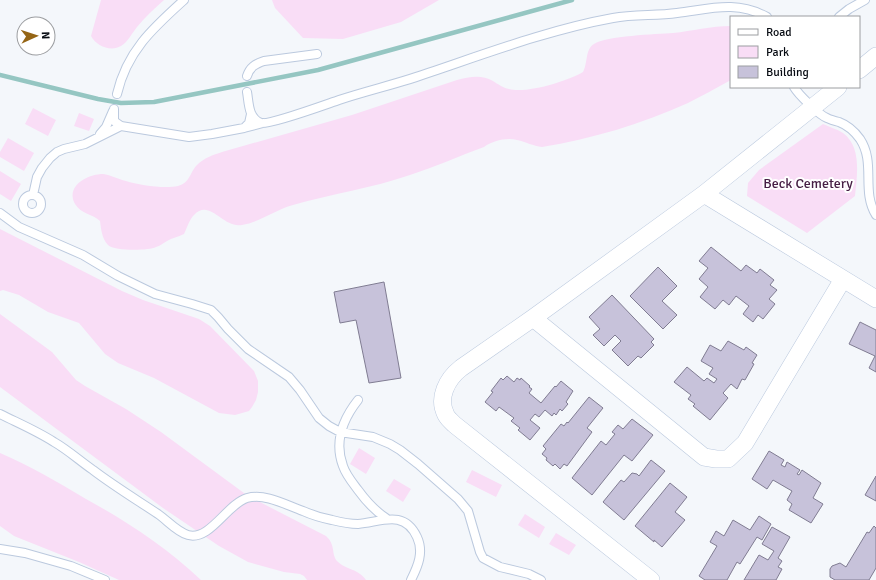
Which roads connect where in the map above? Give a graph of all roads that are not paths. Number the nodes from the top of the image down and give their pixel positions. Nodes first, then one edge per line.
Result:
1 (184, 0) edge
2 (865, 0) edge
3 (765, 16) edge
4 (840, 16) edge
5 (317, 54) dead end
6 (876, 56) edge
7 (860, 69) edge
8 (247, 76) dead end
9 (795, 88) edge
10 (837, 88) edge
11 (247, 92) dead end
12 (117, 94) dead end
13 (814, 107) junction
14 (251, 114) junction
15 (263, 123) junction
16 (121, 126) junction
17 (244, 128) junction
18 (97, 138) junction
19 (704, 194) junction
20 (33, 195) dead end
21 (0, 213) edge
22 (876, 215) edge
23 (843, 279) junction
24 (876, 299) edge
25 (533, 318) junction
26 (358, 400) dead end
27 (0, 414) edge
28 (340, 432) junction
29 (377, 512) junction
30 (386, 518) junction
31 (371, 522) junction
32 (0, 549) edge
33 (105, 580) edge
34 (411, 580) edge
35 (541, 580) edge
36 (651, 580) edge

1 - 12 lane
2 - 4 lane
3 - 15 lane
5 - 8 lane
6 - 7 street
9 - 13 lane
10 - 13 street
11 - 14 lane
13 - 19 street
13 - 22 lane
14 - 15 lane
14 - 17 lane
15 - 17 lane
16 - 17 lane
16 - 18 lane
16 - 18 lane
18 - 20 lane
19 - 23 street
19 - 25 street
21 - 28 lane
23 - 24 street
23 - 25 street
25 - 36 street
26 - 28 lane
27 - 31 lane
28 - 29 lane
28 - 35 lane
29 - 30 lane
29 - 31 lane
30 - 31 lane
30 - 34 lane
32 - 33 lane

